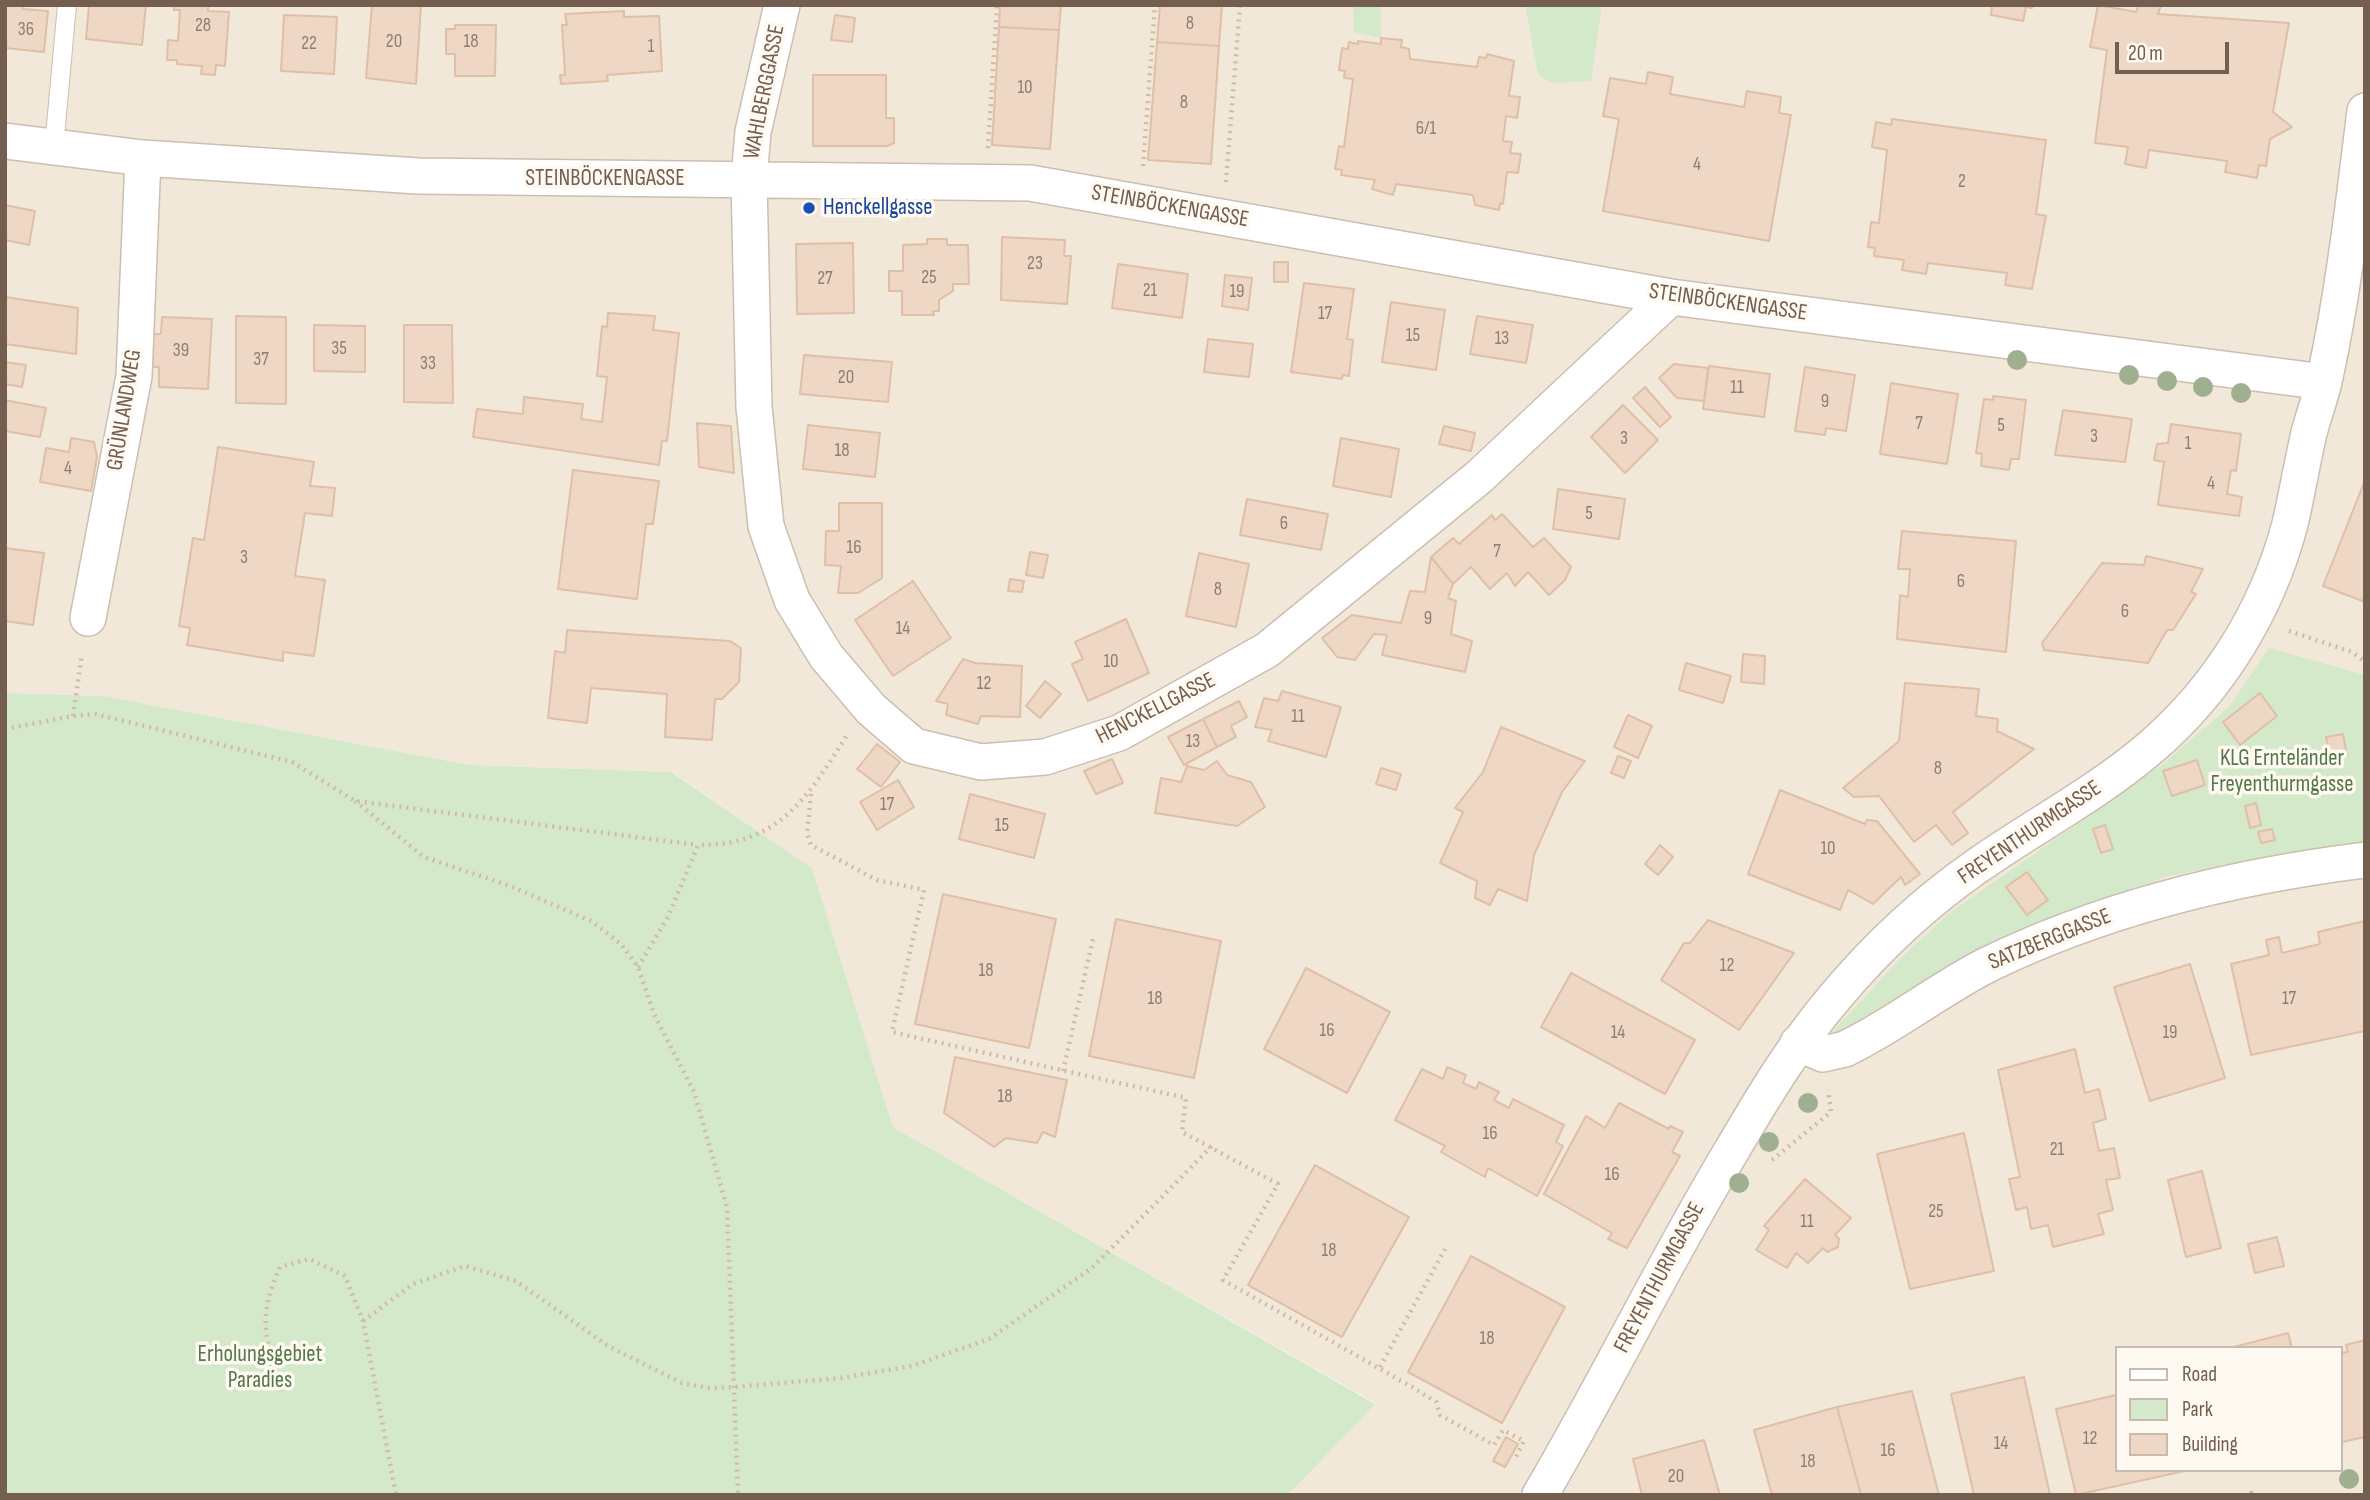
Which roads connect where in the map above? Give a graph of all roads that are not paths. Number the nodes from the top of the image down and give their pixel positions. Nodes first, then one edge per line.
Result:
1 (67, 5) edge
2 (782, 5) edge
3 (2365, 111) edge
4 (5, 141) edge
5 (54, 147) junction
6 (143, 158) junction
7 (749, 179) junction
8 (1671, 297) junction
9 (2324, 382) junction
10 (88, 618) road end
11 (2365, 860) edge
12 (1798, 1043) junction
13 (1540, 1495) edge

1 - 5 lane
2 - 7 street, WAHLBERGGASSE
3 - 9 street, FREYENTHURMGASSE
4 - 5 street, STEINBÖCKENGASSE
5 - 6 street, STEINBÖCKENGASSE
6 - 7 street, STEINBÖCKENGASSE
6 - 10 street, GRÜNLANDWEG
7 - 8 street, STEINBÖCKENGASSE
7 - 8 street, HENCKELLGASSE
8 - 9 street, STEINBÖCKENGASSE
9 - 12 street, FREYENTHURMGASSE
11 - 12 street, SATZBERGGASSE
12 - 13 street, FREYENTHURMGASSE

